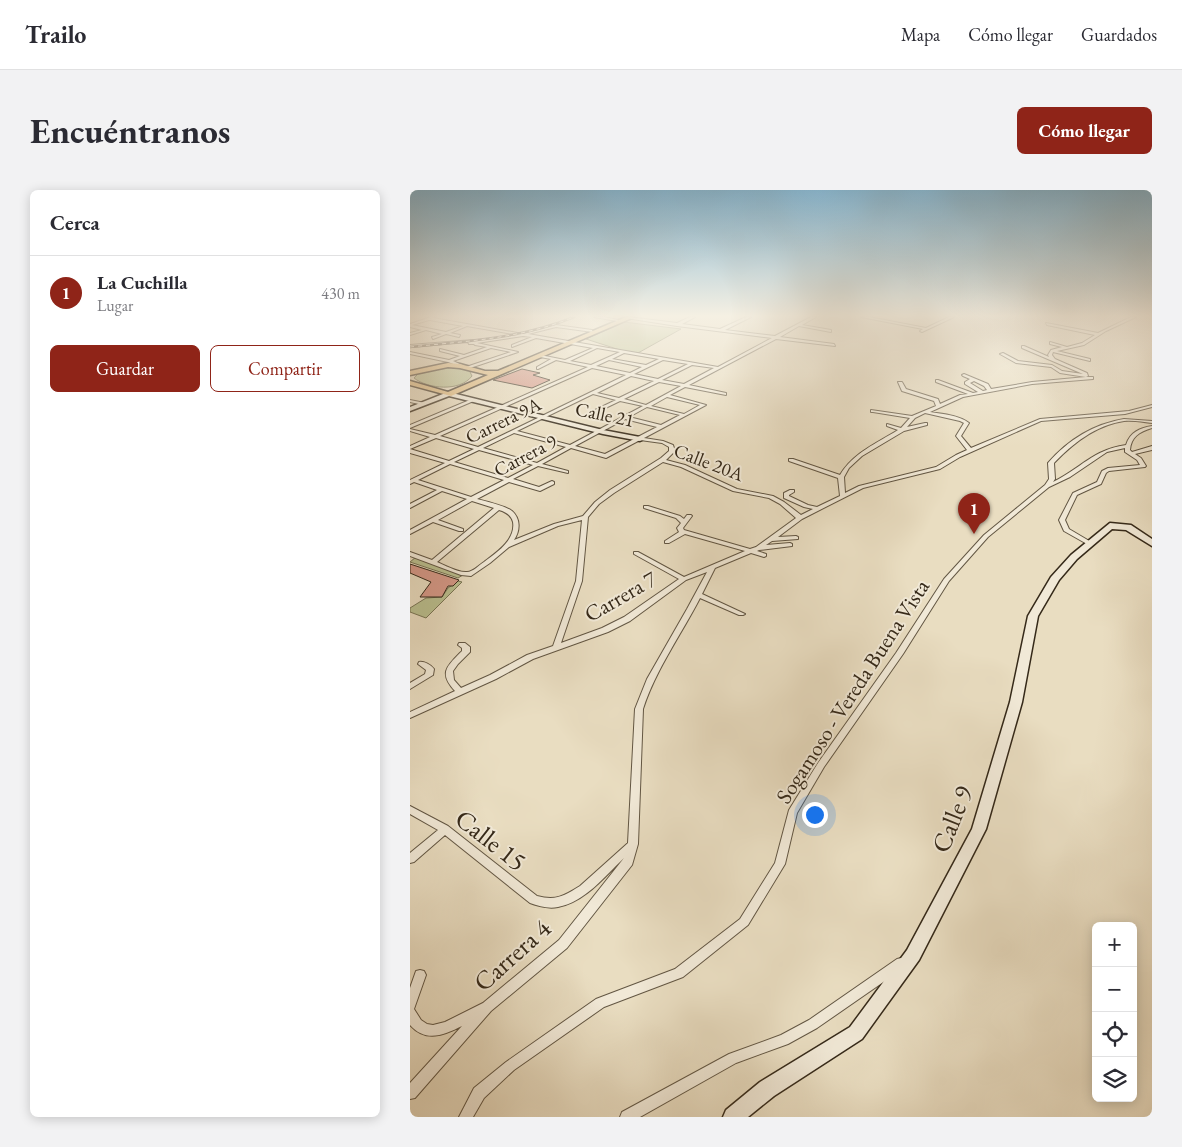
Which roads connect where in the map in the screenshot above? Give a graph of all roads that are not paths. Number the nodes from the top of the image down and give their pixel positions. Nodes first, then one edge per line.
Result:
1 (445, 360) edge
2 (473, 360) edge
3 (484, 360) edge
4 (525, 360) edge
5 (530, 360) edge
6 (553, 360) edge
7 (562, 360) edge
8 (607, 360) edge
9 (608, 360) edge
10 (660, 360) edge
11 (670, 360) edge
12 (733, 360) edge
13 (1014, 360) edge
14 (1056, 360) edge
15 (449, 361) joint
16 (566, 361) joint
17 (691, 364) junction
18 (462, 366) junction
19 (591, 366) junction
20 (647, 367) junction
21 (538, 368) dead end
22 (719, 368) junction
23 (421, 370) junction
24 (478, 373) junction
25 (410, 374) edge
26 (631, 375) junction
27 (964, 375) dead end
28 (1091, 377) junction
29 (974, 379) junction
30 (658, 380) junction
31 (479, 381) junction
32 (937, 381) dead end
33 (413, 384) edge
34 (900, 384) dead end
35 (685, 386) junction
36 (989, 390) junction
37 (982, 392) junction
38 (451, 393) junction
39 (593, 393) junction
40 (724, 394) dead end
41 (973, 394) junction
42 (667, 396) junction
43 (474, 400) junction
44 (619, 400) junction
45 (410, 401) edge
46 (423, 404) junction
47 (503, 406) junction
48 (938, 406) junction
49 (1152, 406) edge
50 (647, 407) junction
51 (410, 409) edge
52 (872, 411) dead end
53 (595, 412) dead end
54 (925, 412) junction
55 (684, 415) junction
56 (546, 416) junction
57 (1127, 416) junction
58 (625, 418) junction
59 (914, 418) junction
60 (1152, 422) edge
61 (925, 424) dead end
62 (889, 425) dead end
63 (662, 427) junction
64 (1152, 427) edge
65 (410, 429) edge
66 (603, 430) junction
67 (902, 430) junction
68 (514, 432) junction
69 (434, 437) junction
70 (640, 439) junction
71 (1127, 446) junction
72 (570, 447) junction
73 (1152, 448) edge
74 (410, 449) edge
75 (479, 449) junction
76 (971, 451) junction
77 (1130, 454) junction
78 (662, 460) junction
79 (791, 460) dead end
80 (450, 463) junction
81 (538, 465) junction
82 (566, 472) dead end
83 (840, 477) junction
84 (510, 480) junction
85 (411, 481) edge
86 (552, 483) dead end
87 (1047, 486) junction
88 (442, 489) junction
89 (792, 491) dead end
90 (842, 495) junction
91 (474, 499) junction
92 (410, 506) edge
93 (499, 507) junction
94 (646, 507) dead end
95 (818, 508) junction
96 (689, 516) dead end
97 (585, 517) junction
98 (800, 518) junction
99 (433, 520) junction
100 (683, 522) junction
101 (410, 532) edge
102 (683, 532) junction
103 (463, 533) junction
104 (796, 538) dead end
105 (769, 539) junction
106 (667, 542) dead end
107 (1089, 543) junction
108 (1152, 543) edge
109 (508, 545) junction
110 (790, 545) dead end
111 (755, 549) junction
112 (636, 553) dead end
113 (410, 554) edge
114 (764, 555) dead end
115 (434, 561) junction
116 (712, 568) junction
117 (684, 579) junction
118 (699, 595) junction
119 (741, 614) dead end
120 (462, 645) dead end
121 (556, 646) junction
122 (422, 664) dead end
123 (410, 686) edge
124 (460, 692) junction
125 (410, 715) edge
126 (410, 810) edge
127 (445, 829) junction
128 (632, 844) junction
129 (410, 859) edge
130 (546, 903) joint
131 (913, 955) junction
132 (420, 976) dead end
133 (410, 1005) edge
134 (487, 1007) junction
135 (410, 1013) edge
136 (410, 1093) edge
137 (466, 1117) edge
138 (627, 1117) edge
139 (733, 1117) edge

1 - 15 street
2 - 18 street
3 - 18 street
4 - 24 main road
5 - 31 main road
6 - 21 street
7 - 16 street
8 - 19 street
9 - 20 street
10 - 20 street, Carrera 9A
11 - 17 street
12 - 22 street, Carrera 9
13 - 28 street
14 - 28 street
15 - 18 street
16 - 19 street
17 - 22 street
17 - 30 street
18 - 23 main road
18 - 24 main road
19 - 26 street
19 - 47 street
20 - 26 street, Carrera 9A
22 - 35 street, Carrera 9
23 - 25 main road
23 - 33 main road
24 - 31 main road
26 - 30 street
26 - 39 street, Carrera 9A
27 - 29 street
28 - 36 street
29 - 36 street
29 - 37 street
30 - 35 street
30 - 44 street
31 - 38 main road
32 - 41 street
33 - 38 main road, Calle 21
34 - 48 street
35 - 40 street
35 - 42 street, Carrera 9
36 - 37 street
37 - 41 street
38 - 43 street, Calle 21
38 - 46 street
38 - 47 street, Calle 21
39 - 44 street
39 - 56 street, Carrera 9A
41 - 48 street
42 - 50 street, Carrera 9
42 - 55 street
43 - 47 street, Calle 21
43 - 65 street
44 - 50 street
44 - 53 street
45 - 46 street
46 - 51 street
47 - 56 street, Calle 21
47 - 69 street
48 - 54 street
49 - 57 street
50 - 55 street
50 - 58 street, Carrera 9
52 - 59 street
54 - 59 street
54 - 76 street
55 - 63 street
56 - 66 street, Calle 21
56 - 68 street, Carrera 9A
57 - 60 street
57 - 76 street, Carrera 7
57 - 87 street
58 - 63 street
58 - 66 street, Carrera 9
59 - 67 street
61 - 67 street
62 - 67 street
63 - 70 street
64 - 71 street
65 - 69 street
66 - 70 street, Calle 21
66 - 72 street, Carrera 9
67 - 83 street
68 - 72 street
68 - 75 street, Carrera 9A
69 - 74 street
69 - 75 street
70 - 72 street
70 - 78 street
71 - 77 street
71 - 87 street, Sogamoso - Vereda Buena Vista
72 - 81 street, Carrera 9
73 - 77 street
74 - 80 street
75 - 80 street, Carrera 9A
75 - 81 street
76 - 90 street, Carrera 7
77 - 107 street
78 - 97 street
78 - 98 street, Calle 20A
79 - 83 street
80 - 84 street
80 - 85 street, Carrera 9A
81 - 82 street
81 - 84 street, Carrera 9
83 - 90 street
84 - 86 street
84 - 91 street, Carrera 9
85 - 88 street
87 - 137 street, Sogamoso - Vereda Buena Vista
88 - 91 street
88 - 92 street
89 - 95 street
90 - 95 street, Carrera 7
91 - 93 street
91 - 99 street, Carrera 9
93 - 103 street
93 - 109 street
94 - 100 street
95 - 98 street, Carrera 7
96 - 100 street
97 - 109 street
97 - 121 street
98 - 105 street, Carrera 7
99 - 101 street, Carrera 9
99 - 103 street
100 - 102 street
102 - 106 street
102 - 111 street
103 - 115 street
104 - 105 street
105 - 111 street, Carrera 7
107 - 108 street, Calle 9
107 - 131 street, Calle 9
109 - 115 street
110 - 111 street
111 - 114 street
111 - 116 street, Carrera 7
112 - 117 street
113 - 115 street
116 - 117 street, Carrera 7
116 - 118 street, Carrera 4
117 - 121 street, Carrera 7
118 - 119 street
118 - 128 street, Carrera 4
120 - 124 street
121 - 124 street, Carrera 7
122 - 123 street
124 - 125 street, Carrera 7
126 - 127 street, Calle 15
127 - 129 street
127 - 130 street, Calle 15
128 - 130 street, Carrera 4
128 - 134 street, Carrera 4
131 - 138 street
131 - 139 street, Calle 9
132 - 133 street
134 - 135 street
134 - 136 street, Carrera 4

